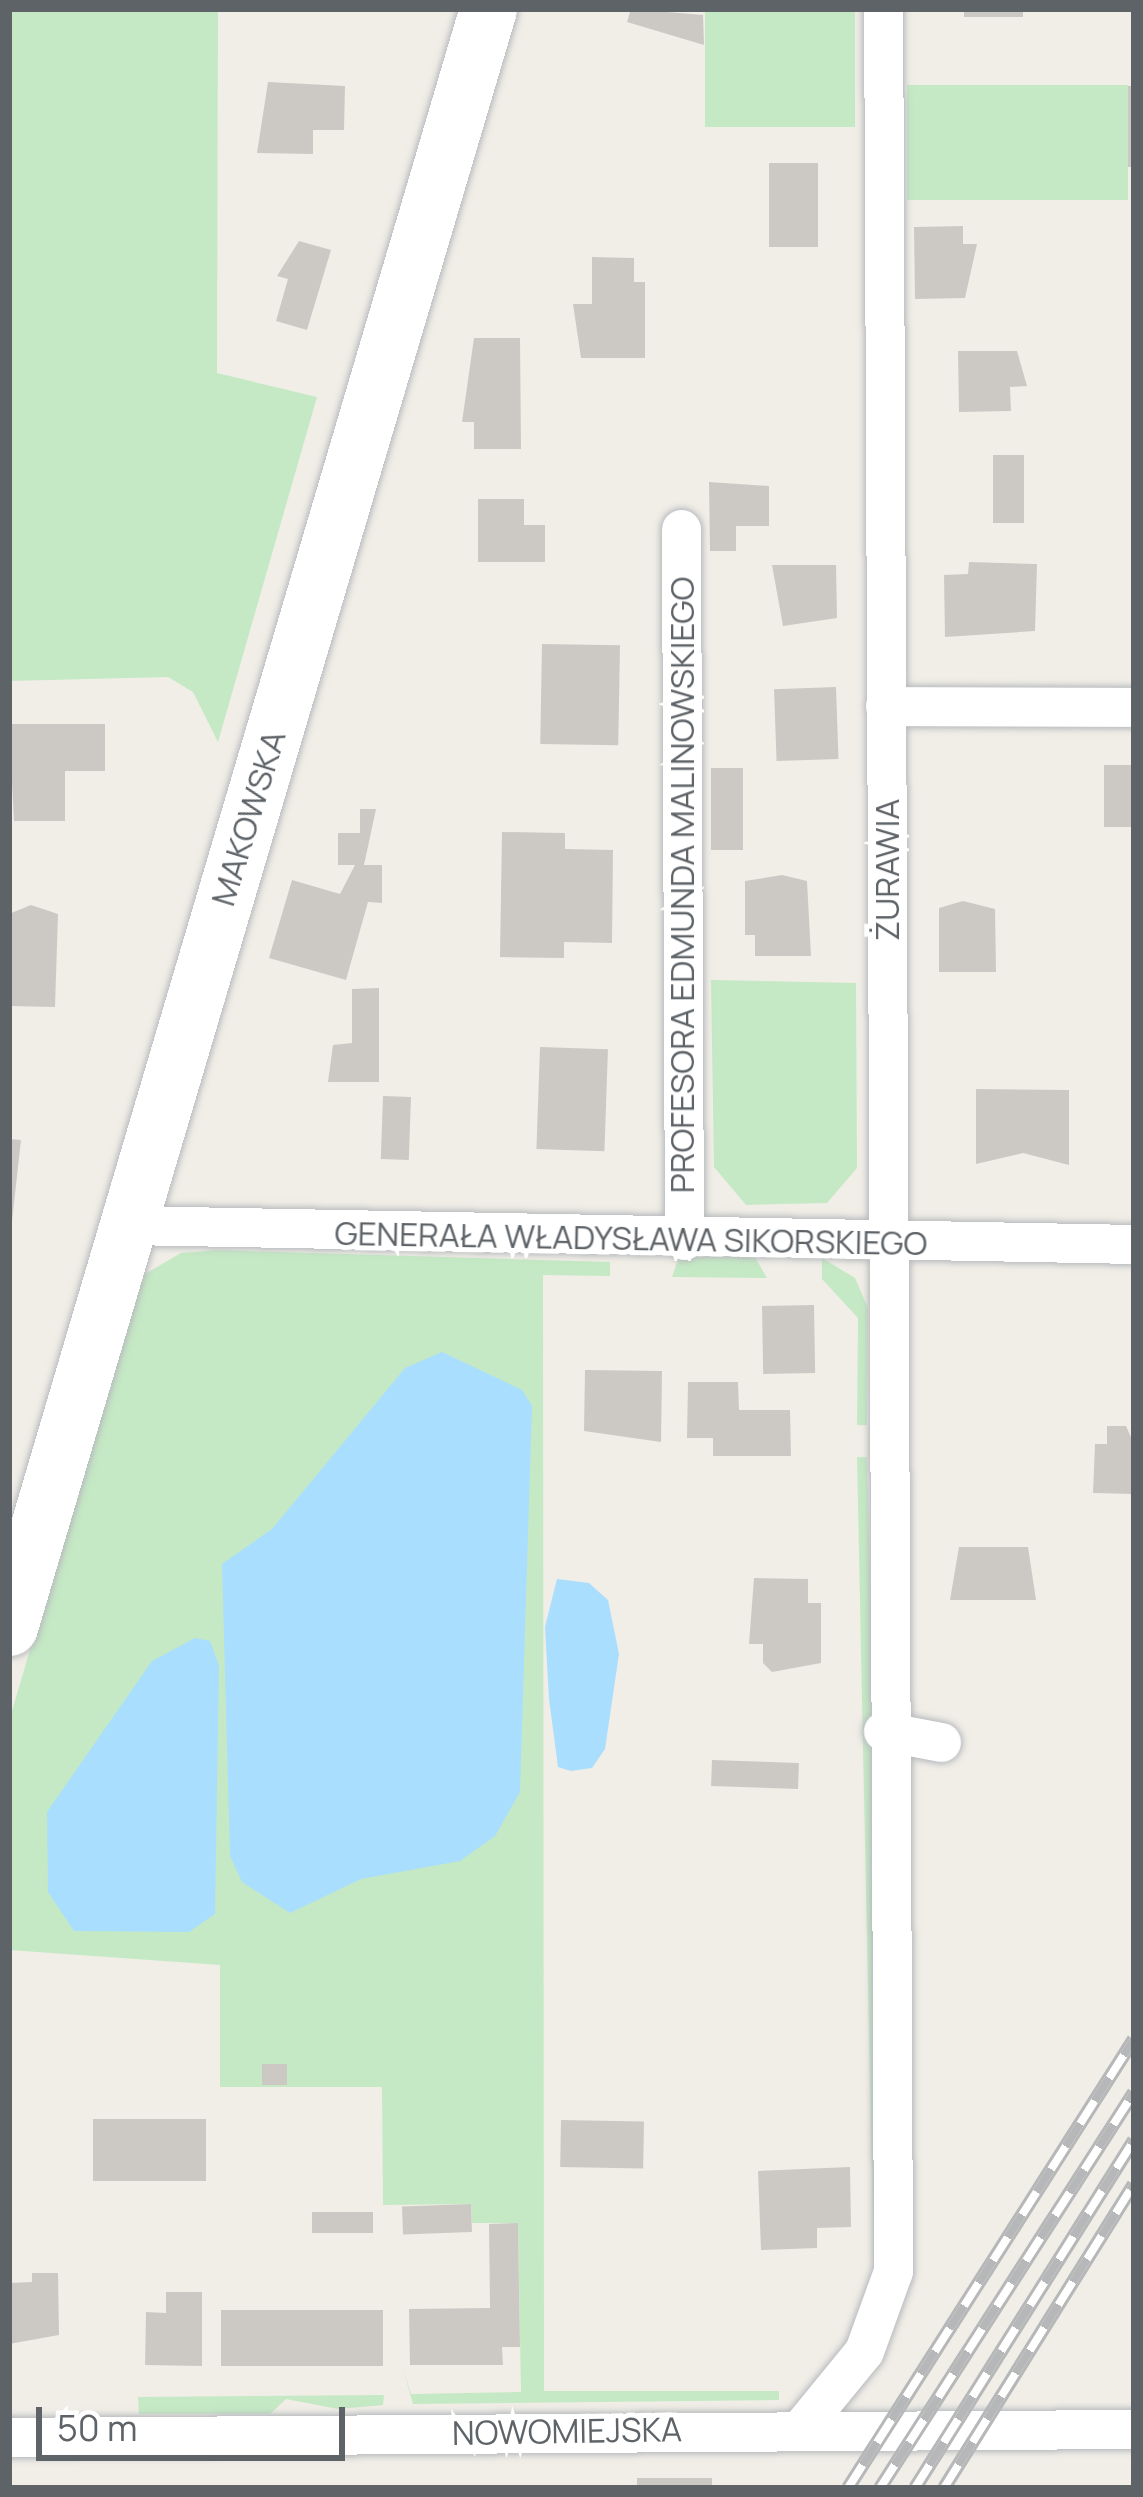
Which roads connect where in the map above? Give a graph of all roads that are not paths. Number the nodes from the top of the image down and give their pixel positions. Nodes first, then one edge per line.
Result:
1 (488, 9) edge
2 (883, 9) edge
3 (681, 529) dead end
4 (885, 706) junction
5 (1134, 706) edge
6 (128, 1225) junction
7 (684, 1240) junction
8 (888, 1243) junction
9 (1134, 1244) edge
10 (9, 1628) edge
11 (883, 1731) junction
12 (941, 1742) dead end
13 (1131, 2422) edge
14 (801, 2428) junction
15 (9, 2437) edge

1 - 6 street, MAKOWSKA
2 - 4 street, ŻURAWIA
3 - 7 street, PROFESORA EDMUNDA MALINOWSKIEGO
4 - 5 street
4 - 8 street, ŻURAWIA
6 - 7 street, GENERAŁA WŁADYSŁAWA SIKORSKIEGO
6 - 10 street, MAKOWSKA
7 - 8 street, GENERAŁA WŁADYSŁAWA SIKORSKIEGO
8 - 9 street, GENERAŁA WŁADYSŁAWA SIKORSKIEGO
8 - 11 street, ŻURAWIA
11 - 12 street
11 - 14 street, ŻURAWIA
13 - 14 street, NOWOMIEJSKA
14 - 15 street, NOWOMIEJSKA

